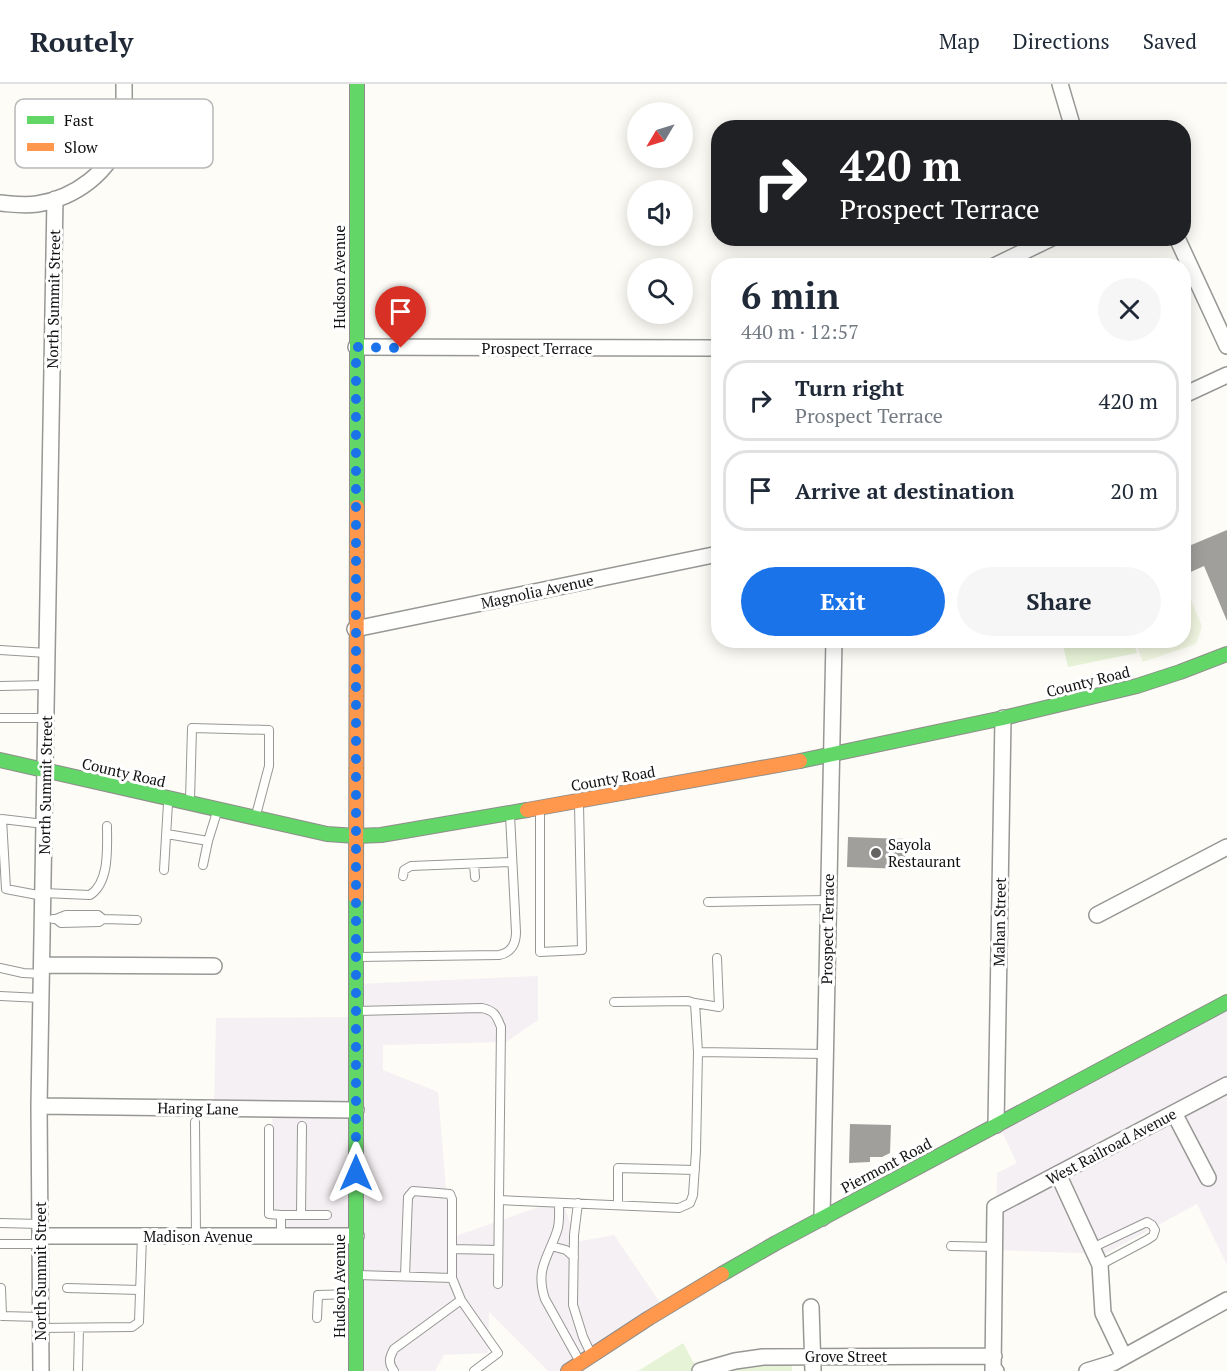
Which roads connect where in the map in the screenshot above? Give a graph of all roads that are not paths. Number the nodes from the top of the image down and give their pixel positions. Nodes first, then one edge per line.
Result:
1 (357, 84) edge
2 (1060, 84) edge
3 (1070, 120) edge
4 (103, 168) edge
5 (55, 199) junction
6 (0, 203) edge
7 (1035, 246) edge
8 (1011, 258) edge
9 (1191, 268) edge
10 (1227, 346) edge
11 (356, 347) junction
12 (711, 348) edge
13 (1227, 375) edge
14 (1191, 392) edge
15 (711, 555) edge
16 (355, 629) junction
17 (834, 648) edge
18 (0, 650) edge
19 (47, 653) junction
20 (1227, 654) edge
21 (46, 685) junction
22 (0, 686) edge
23 (0, 718) edge
24 (46, 718) junction
25 (1003, 718) junction
26 (831, 755) junction
27 (0, 760) edge
28 (45, 770) junction
29 (168, 799) junction
30 (579, 801) junction
31 (190, 804) junction
32 (540, 808) junction
33 (217, 810) junction
34 (510, 814) junction
35 (1, 816) edge
36 (255, 819) junction
37 (44, 824) junction
38 (107, 826) dead end
39 (167, 834) junction
40 (356, 836) junction
41 (208, 841) junction
42 (1227, 847) edge
43 (512, 862) junction
44 (474, 864) junction
45 (203, 865) dead end
46 (164, 870) dead end
47 (403, 876) dead end
48 (475, 877) dead end
49 (3, 889) edge
50 (43, 894) junction
51 (828, 900) junction
52 (708, 902) dead end
53 (1097, 915) dead end
54 (49, 920) junction
55 (137, 920) dead end
56 (356, 957) junction
57 (717, 958) dead end
58 (214, 966) dead end
59 (0, 969) edge
60 (42, 969) junction
61 (0, 996) edge
62 (41, 998) junction
63 (614, 1002) dead end
64 (1227, 1002) edge
65 (694, 1004) junction
66 (356, 1011) junction
67 (698, 1052) junction
68 (825, 1054) junction
69 (1227, 1084) edge
70 (39, 1106) junction
71 (356, 1110) junction
72 (1174, 1113) junction
73 (195, 1122) dead end
74 (996, 1125) junction
75 (302, 1126) dead end
76 (269, 1129) dead end
77 (695, 1170) junction
78 (1058, 1174) junction
79 (1209, 1178) dead end
80 (499, 1200) junction
81 (559, 1203) junction
82 (578, 1203) junction
83 (618, 1205) junction
84 (281, 1215) junction
85 (301, 1215) junction
86 (327, 1215) dead end
87 (822, 1218) junction
88 (0, 1223) edge
89 (40, 1235) junction
90 (142, 1236) junction
91 (196, 1236) junction
92 (280, 1236) junction
93 (356, 1236) junction
94 (0, 1244) edge
95 (551, 1246) junction
96 (951, 1246) dead end
97 (995, 1247) junction
98 (1092, 1248) junction
99 (452, 1249) junction
100 (498, 1250) junction
101 (574, 1257) junction
102 (1100, 1265) junction
103 (356, 1275) junction
104 (405, 1276) junction
105 (452, 1278) junction
106 (498, 1284) dead end
107 (1, 1288) edge
108 (67, 1288) dead end
109 (140, 1290) junction
110 (356, 1294) junction
111 (460, 1300) junction
112 (1227, 1300) edge
113 (811, 1307) dead end
114 (317, 1318) dead end
115 (40, 1323) junction
116 (79, 1328) junction
117 (1124, 1357) junction
118 (586, 1359) junction
119 (813, 1364) edge
120 (994, 1366) edge
121 (41, 1371) edge
122 (78, 1371) edge
123 (356, 1371) edge
124 (394, 1371) edge
125 (474, 1371) edge
126 (568, 1371) edge
127 (700, 1371) edge
128 (1087, 1371) edge

1 - 11 street, Hudson Avenue
2 - 3 street
4 - 5 street
5 - 6 street
5 - 19 street, North Summit Street
7 - 8 street
9 - 10 street
11 - 12 street, Prospect Terrace
11 - 16 street, Hudson Avenue
13 - 14 street
15 - 16 street, Magnolia Avenue
16 - 40 street, Hudson Avenue
17 - 26 street, Prospect Terrace
18 - 19 lane
19 - 21 street, North Summit Street
20 - 25 street, County Road
21 - 22 lane
21 - 24 street, North Summit Street
23 - 24 lane
24 - 28 street, North Summit Street
25 - 26 street, County Road
25 - 74 street, Mahan Street
26 - 30 street, County Road
26 - 51 street, Prospect Terrace
27 - 28 street, County Road
28 - 29 street, County Road
28 - 37 street, North Summit Street
29 - 31 street, County Road
29 - 39 lane
30 - 32 street, County Road
30 - 32 lane
31 - 33 street, County Road
31 - 36 lane
32 - 34 street, County Road
33 - 36 street, County Road
33 - 41 lane
34 - 40 street, County Road
34 - 43 lane
35 - 37 lane
35 - 49 lane
36 - 40 street, County Road
37 - 50 street, North Summit Street
38 - 50 lane
39 - 41 lane
39 - 46 lane
40 - 56 street, Hudson Avenue
41 - 45 lane
42 - 53 street
43 - 44 lane
43 - 56 lane
44 - 47 lane
44 - 48 lane
49 - 50 lane
50 - 54 street, North Summit Street
51 - 52 lane
51 - 68 street, Prospect Terrace
54 - 55 lane
54 - 60 street, North Summit Street
56 - 66 street, Hudson Avenue
57 - 65 lane
58 - 60 street
59 - 60 lane
60 - 62 street, North Summit Street
61 - 62 lane
62 - 70 street, North Summit Street
63 - 65 lane
64 - 74 street, Piermont Road
65 - 67 lane
66 - 71 street, Hudson Avenue
66 - 80 lane
67 - 68 lane
67 - 77 lane
68 - 87 street, Prospect Terrace
69 - 72 street, West Railroad Avenue
70 - 71 street, Haring Lane
70 - 89 street, North Summit Street
71 - 93 street, Hudson Avenue
72 - 78 street, West Railroad Avenue
72 - 79 street
73 - 91 lane
74 - 87 street, Piermont Road
75 - 85 lane
76 - 84 lane
77 - 83 lane
77 - 83 lane
78 - 97 street, West Railroad Avenue
78 - 98 street
80 - 81 lane
80 - 100 lane
81 - 82 lane
81 - 95 lane
82 - 83 lane
82 - 101 lane
84 - 85 lane
84 - 92 lane
85 - 86 lane
87 - 118 street, Piermont Road
88 - 89 lane
89 - 90 street, Madison Avenue
89 - 94 lane
89 - 115 street, North Summit Street
90 - 91 street, Madison Avenue
90 - 109 lane
91 - 92 street, Madison Avenue
92 - 93 street, Madison Avenue
93 - 103 street, Hudson Avenue
95 - 101 lane
95 - 118 lane
96 - 97 lane
97 - 120 street
98 - 102 street
98 - 102 lane
99 - 100 lane
99 - 104 lane
99 - 105 lane
100 - 106 lane
101 - 118 lane
102 - 117 street
103 - 104 lane
103 - 110 street, Hudson Avenue
104 - 105 lane
105 - 111 lane
107 - 115 lane
108 - 109 lane
109 - 116 lane
110 - 114 lane
110 - 123 street, Hudson Avenue
111 - 124 lane
111 - 125 lane
112 - 117 street
113 - 119 street
115 - 116 lane
115 - 121 street, North Summit Street
116 - 122 lane
117 - 128 street
118 - 126 street, Piermont Road
119 - 120 street, Grove Street
119 - 127 street, Grove Street

